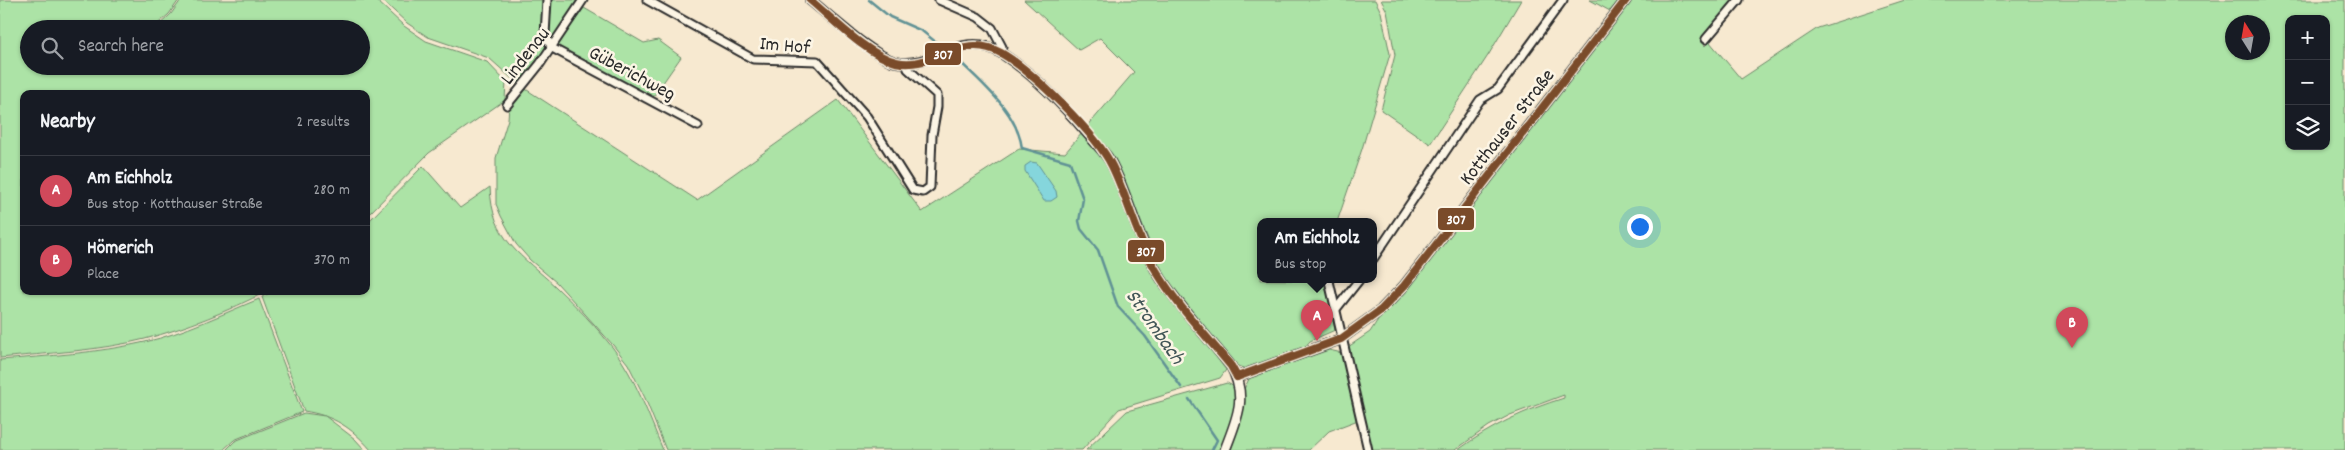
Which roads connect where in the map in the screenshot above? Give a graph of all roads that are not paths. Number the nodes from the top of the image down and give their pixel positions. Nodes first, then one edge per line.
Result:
1 (547, 0) edge
2 (583, 0) edge
3 (647, 0) edge
4 (810, 0) edge
5 (939, 0) edge
6 (1563, 0) edge
7 (1626, 0) edge
8 (1739, 0) edge
9 (1706, 38) dead end
10 (552, 48) junction
11 (1000, 52) junction
12 (906, 63) junction
13 (506, 104) dead end
14 (698, 126) dead end
15 (1377, 253) edge
16 (1329, 283) edge
17 (1357, 283) edge
18 (1336, 309) junction
19 (1341, 339) junction
20 (1237, 377) junction
21 (1226, 450) edge
22 (1368, 450) edge

1 - 10 street
2 - 10 street, Lindenau
3 - 12 street, Im Hof
4 - 12 street
5 - 11 street
6 - 15 street
7 - 19 street, Kotthauser Straße
8 - 9 street
10 - 13 street, Lindenau
10 - 14 street, Güberichweg
11 - 12 street
11 - 20 street
16 - 18 street
17 - 18 street
18 - 19 street
19 - 20 street, Kotthauser Straße
19 - 22 street
20 - 21 street

